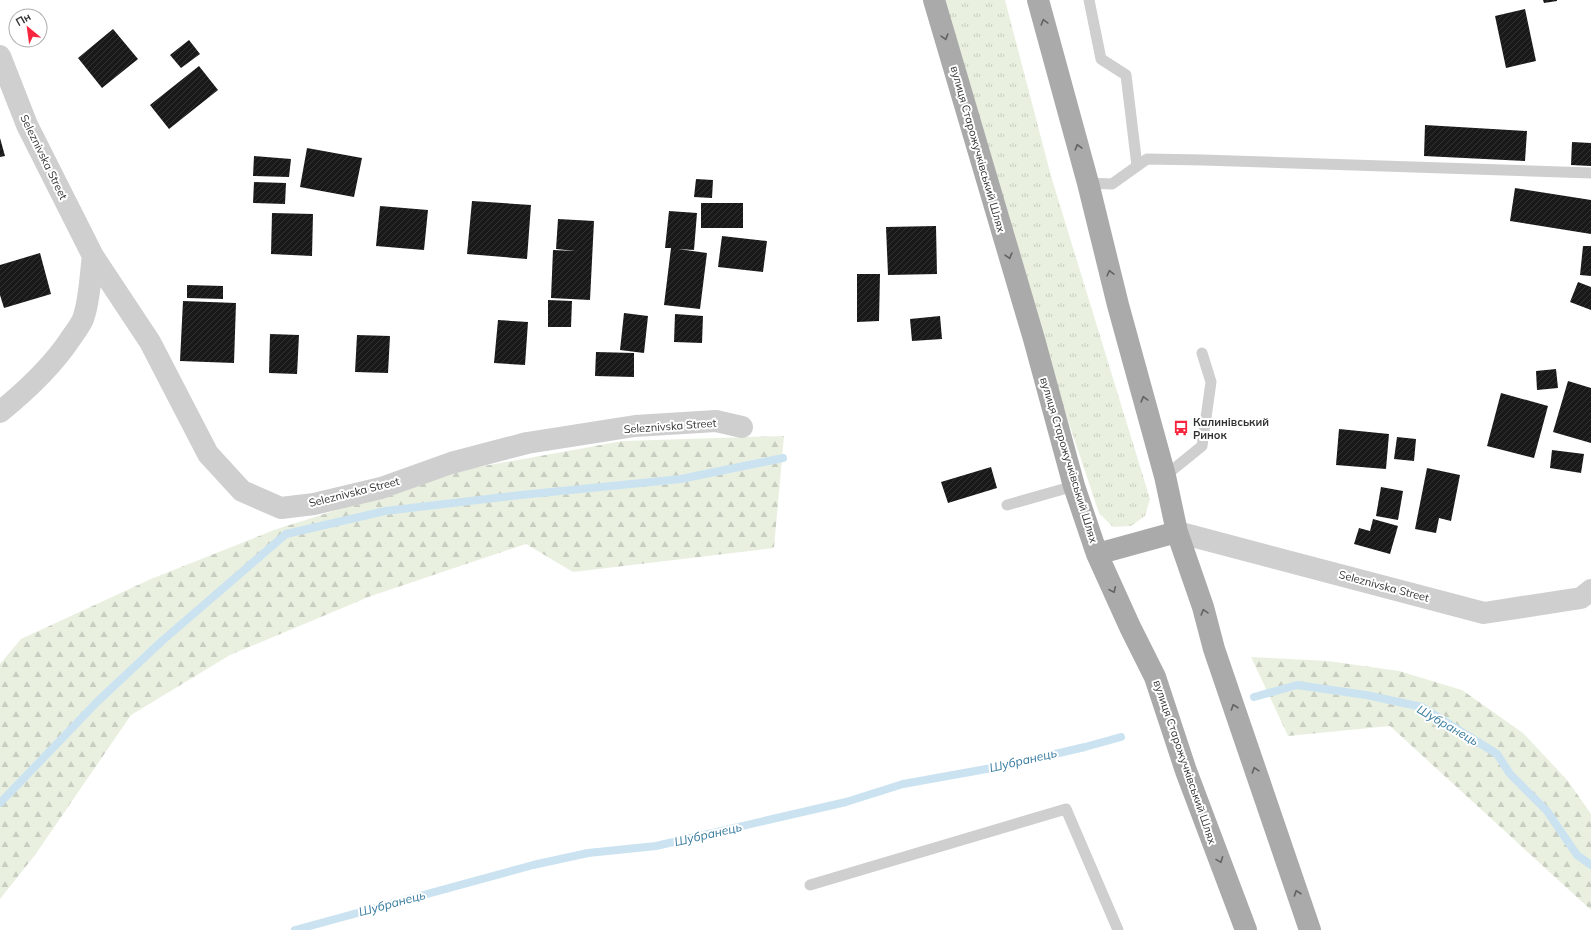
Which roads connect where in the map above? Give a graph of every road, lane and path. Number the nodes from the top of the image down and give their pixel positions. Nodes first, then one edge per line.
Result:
1 (934, 0) edge
2 (1038, 0) edge
3 (1089, 0) edge
4 (0, 56) edge
5 (1137, 166) junction
6 (1591, 173) edge
7 (1088, 183) junction
8 (93, 256) junction
9 (1202, 353) dead end
10 (0, 412) edge
11 (742, 427) dead end
12 (1165, 476) junction
13 (1074, 486) junction
14 (1008, 505) dead end
15 (1177, 532) junction
16 (1097, 554) junction
17 (1591, 590) edge
18 (810, 885) dead end
19 (1118, 930) edge
20 (1246, 930) edge
21 (1310, 930) edge

1 -> 13 main road, вулиця Старожучківський Шлях
7 -> 2 main road
3 - 5 lane
4 - 8 street, Seleznivska Street
5 - 6 lane
5 - 7 lane
12 -> 7 main road
8 - 10 street
8 - 11 street, Seleznivska Street
9 - 12 lane
12 - 15 main road
13 - 14 lane
13 - 16 main road, вулиця Старожучківський Шлях
15 - 16 main road
15 - 17 street, Seleznivska Street
21 -> 15 main road
16 -> 20 main road, вулиця Старожучківський Шлях
18 - 19 lane

